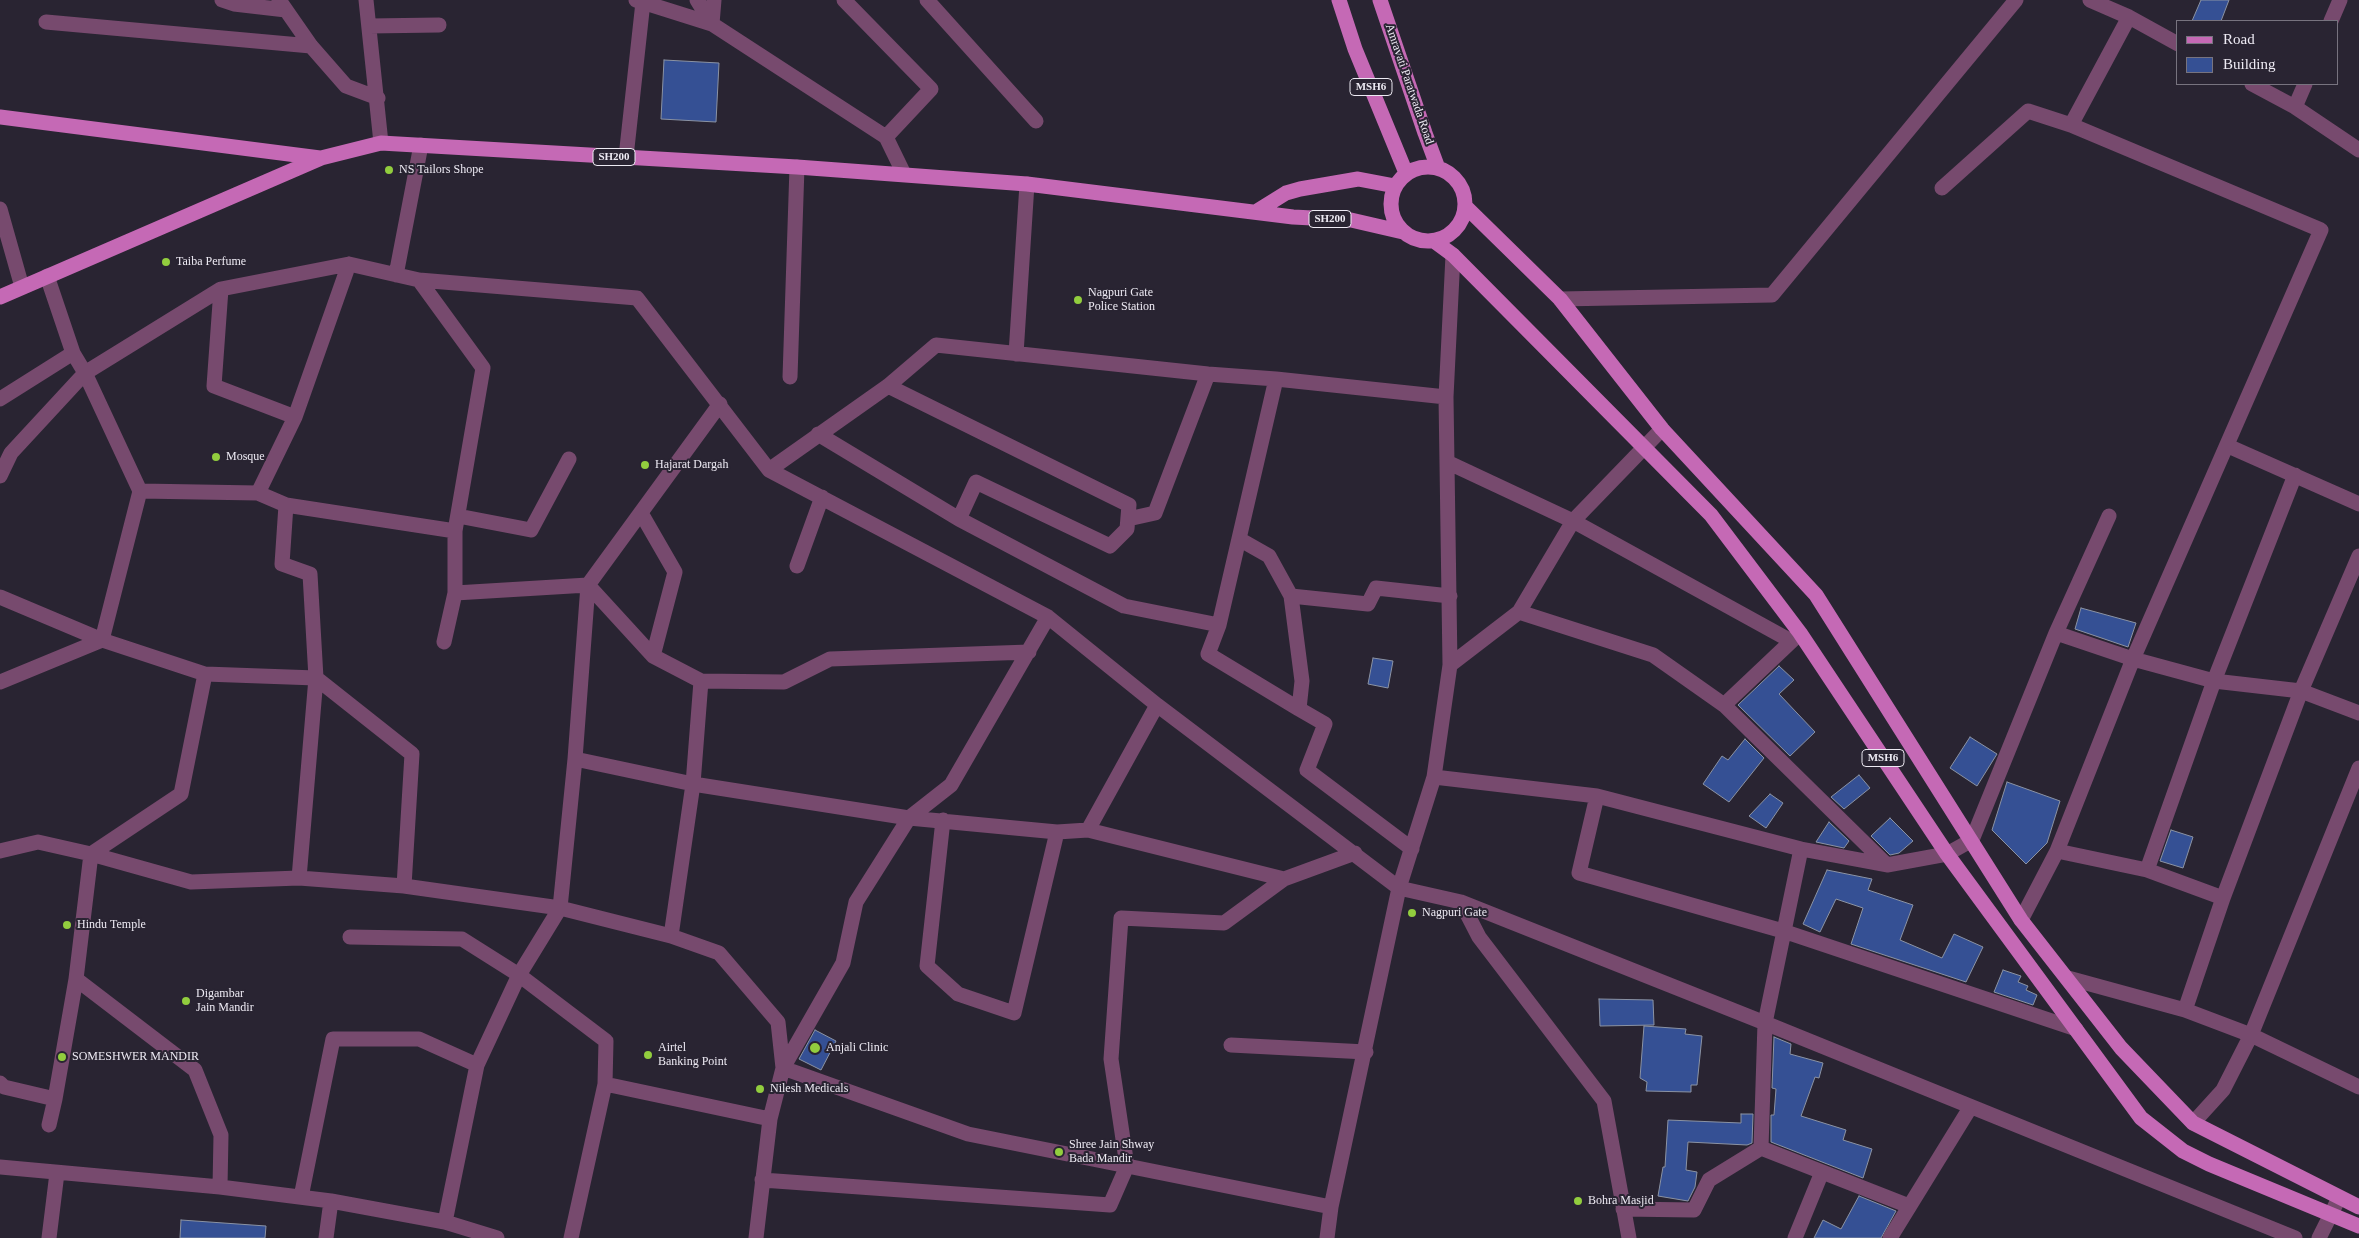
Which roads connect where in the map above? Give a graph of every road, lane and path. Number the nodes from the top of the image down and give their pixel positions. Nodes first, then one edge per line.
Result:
1 (222, 0) edge
2 (366, 0) edge
3 (697, 0) edge
4 (714, 0) edge
5 (844, 0) edge
6 (928, 0) edge
7 (1338, 0) edge
8 (1380, 0) edge
9 (2016, 0) edge
10 (2090, 0) edge
11 (2340, 0) edge
12 (639, 1) edge
13 (283, 5) edge
14 (2129, 17) junction
15 (2331, 20) edge
16 (46, 22) dead end
17 (712, 24) junction
18 (439, 25) dead end
19 (369, 26) junction
20 (2176, 43) edge
21 (311, 46) junction
22 (2254, 85) edge
23 (2305, 85) edge
24 (378, 98) junction
25 (2295, 107) junction
26 (0, 117) edge
27 (1036, 121) dead end
28 (2071, 125) junction
29 (886, 137) junction
30 (381, 143) junction
31 (422, 145) junction
32 (2359, 147) edge
33 (626, 157) junction
34 (321, 158) junction
35 (796, 167) junction
36 (1438, 168) junction
37 (1406, 173) junction
38 (904, 174) junction
39 (1026, 184) junction
40 (1395, 186) junction
41 (1942, 188) dead end
42 (1465, 206) junction
43 (0, 209) edge
44 (1256, 211) junction
45 (1402, 232) junction
46 (1434, 241) junction
47 (1453, 255) junction
48 (349, 264) junction
49 (396, 275) junction
50 (47, 276) junction
51 (419, 280) junction
52 (22, 287) junction
53 (221, 290) junction
54 (0, 297) edge
55 (1560, 300) junction
56 (73, 353) junction
57 (1016, 354) junction
58 (85, 373) junction
59 (1208, 374) junction
60 (790, 377) dead end
61 (1276, 379) junction
62 (888, 386) junction
63 (1446, 397) junction
64 (0, 399) edge
65 (720, 404) junction
66 (296, 417) junction
67 (1662, 429) junction
68 (818, 434) junction
69 (2228, 446) junction
70 (1646, 448) junction
71 (569, 459) dead end
72 (1447, 462) junction
73 (769, 470) junction
74 (2295, 475) junction
75 (0, 476) edge
76 (140, 490) junction
77 (258, 494) junction
78 (822, 497) junction
79 (2359, 504) edge
80 (286, 505) junction
81 (641, 513) junction
82 (2109, 516) dead end
83 (959, 519) junction
84 (1128, 520) junction
85 (1573, 521) junction
86 (456, 524) junction
87 (1239, 539) junction
88 (2359, 556) edge
89 (798, 566) dead end
90 (588, 585) junction
91 (455, 592) junction
92 (1291, 596) junction
93 (1450, 596) junction
94 (0, 597) edge
95 (1520, 612) junction
96 (1048, 617) junction
97 (1219, 625) junction
98 (2056, 633) junction
99 (1795, 637) junction
100 (102, 640) junction
101 (444, 642) dead end
102 (1029, 652) junction
103 (653, 656) junction
104 (2133, 659) junction
105 (1450, 665) junction
106 (205, 674) junction
107 (316, 678) junction
108 (701, 681) junction
109 (2214, 681) junction
110 (0, 682) edge
111 (2301, 691) junction
112 (1157, 705) junction
113 (1724, 705) junction
114 (1298, 709) junction
115 (2359, 713) edge
116 (575, 758) junction
117 (2359, 768) edge
118 (1434, 778) junction
119 (694, 784) junction
120 (1597, 796) junction
121 (909, 818) junction
122 (943, 820) junction
123 (1088, 830) junction
124 (1057, 832) junction
125 (1972, 840) junction
126 (1412, 849) junction
127 (1801, 849) junction
128 (2057, 850) junction
129 (0, 851) edge
130 (1355, 853) junction
131 (91, 854) junction
132 (1947, 854) junction
133 (1887, 865) junction
134 (2148, 870) junction
135 (299, 878) junction
136 (1284, 879) junction
137 (404, 886) junction
138 (1400, 888) junction
139 (2223, 898) junction
140 (1460, 902) junction
141 (560, 908) junction
142 (2021, 920) junction
143 (1783, 931) junction
144 (671, 936) junction
145 (350, 937) dead end
146 (519, 975) junction
147 (2068, 978) junction
148 (76, 979) junction
149 (2185, 1010) junction
150 (1765, 1023) junction
151 (2076, 1029) junction
152 (2251, 1036) junction
153 (1230, 1045) dead end
154 (1366, 1052) junction
155 (477, 1065) junction
156 (783, 1068) junction
157 (0, 1083) edge
158 (605, 1084) junction
159 (2359, 1087) edge
160 (55, 1098) junction
161 (1970, 1108) junction
162 (770, 1120) junction
163 (2193, 1123) junction
164 (48, 1125) dead end
165 (1761, 1148) junction
166 (1127, 1166) junction
167 (0, 1167) edge
168 (57, 1172) junction
169 (1822, 1172) junction
170 (762, 1180) junction
171 (220, 1187) junction
172 (301, 1197) junction
173 (2339, 1198) junction
174 (331, 1201) junction
175 (1909, 1206) junction
176 (1331, 1207) junction
177 (2359, 1207) edge
178 (1623, 1209) junction
179 (2330, 1216) junction
180 (445, 1222) junction
181 (2359, 1226) edge
182 (49, 1238) edge
183 (326, 1238) edge
184 (497, 1238) edge
185 (571, 1238) edge
186 (756, 1238) edge
187 (1327, 1238) edge
188 (1629, 1238) edge
189 (1795, 1238) edge
190 (1890, 1238) edge
191 (2295, 1238) edge
192 (2319, 1238) edge

1 - 13 street
2 - 19 street
3 - 17 street
4 - 17 street
5 - 29 street
6 - 27 street
7 - 37 main road, MSH6
8 - 36 main road, Amravati Paratwada Road / MSH6
9 - 55 street
10 - 14 street
11 - 15 street
12 - 17 street
12 - 33 street
13 - 21 street
14 - 20 street
14 - 28 street
16 - 21 street
17 - 29 street
18 - 19 street
19 - 24 street
21 - 24 street
22 - 25 street
23 - 25 street
24 - 30 street
25 - 32 street
26 - 34 main road
28 - 41 street
28 - 69 street
29 - 38 street
30 - 31 main road, SH200
30 - 34 main road, SH200
31 - 33 main road, SH200
31 - 49 street
33 - 35 main road, SH200
34 - 50 main road, SH200
35 - 38 main road, SH200
35 - 60 street
36 - 37 main road
36 - 42 main road
37 - 40 main road
38 - 39 main road, SH200
39 - 44 main road, SH200
39 - 57 street
40 - 44 main road
40 - 45 main road
42 - 46 main road
42 - 55 main road, MSH6
43 - 52 street
44 - 45 main road, SH200
45 - 46 main road
46 - 47 main road, MSH6
47 - 63 street
47 - 70 main road, MSH6
48 - 49 street
48 - 53 street
48 - 66 street
49 - 51 street
50 - 52 main road, SH200
50 - 56 street
51 - 65 street
51 - 86 street
52 - 54 main road, SH200
53 - 58 street
53 - 66 street
55 - 67 main road, MSH6
56 - 58 street
56 - 64 street
57 - 59 street
57 - 62 street
58 - 75 street
58 - 76 street
59 - 61 street
59 - 84 street
61 - 63 street
61 - 87 street
62 - 68 street
62 - 84 street
63 - 72 street
65 - 73 street
65 - 81 street
66 - 77 street
67 - 70 street
67 - 125 main road, MSH6
68 - 73 street
68 - 83 street
69 - 74 street
69 - 104 street
70 - 85 street
70 - 99 main road, MSH6
71 - 86 street
72 - 85 street
72 - 93 street
73 - 78 street
74 - 79 street
74 - 109 street
76 - 77 street
76 - 100 street
77 - 80 street
78 - 89 street
78 - 96 street
80 - 86 street
80 - 107 street
81 - 90 street
81 - 103 street
82 - 98 street
83 - 84 street
83 - 97 street
85 - 95 street
85 - 99 street
86 - 91 street
87 - 92 street
87 - 97 street
88 - 111 street
90 - 91 street
90 - 103 street
90 - 116 street
91 - 101 street
92 - 93 street
92 - 114 street
93 - 105 street
94 - 100 street
95 - 105 street
95 - 113 street
96 - 102 street
96 - 112 street
97 - 114 street
98 - 104 street
98 - 125 street
99 - 113 street
99 - 132 main road, MSH6
100 - 106 street
100 - 110 street
102 - 108 street
102 - 121 street
103 - 108 street
104 - 109 street
104 - 128 street
105 - 118 street
106 - 107 street
106 - 131 street
107 - 135 street
107 - 137 street
108 - 119 street
109 - 111 street
109 - 134 street
111 - 115 street
111 - 139 street
112 - 123 street
112 - 130 street
113 - 133 street
114 - 126 street
116 - 119 street
116 - 141 street
117 - 152 street
118 - 120 street
118 - 126 street
119 - 121 street
119 - 144 street
120 - 127 street
120 - 143 street
121 - 122 street
121 - 156 street
122 - 124 street
122 - 124 street
123 - 124 street
123 - 136 street
125 - 132 street
125 - 142 main road, MSH6
126 - 138 street
127 - 133 street
127 - 143 street
128 - 134 street
128 - 142 street
129 - 131 street
130 - 136 street
130 - 138 street
131 - 135 street
131 - 148 street
132 - 133 street
132 - 151 main road, MSH6
134 - 139 street
135 - 137 street
136 - 166 street
137 - 141 street
138 - 140 street
138 - 154 street
139 - 149 street
140 - 150 street
140 - 178 street
141 - 144 street
141 - 146 street
142 - 147 main road, MSH6
143 - 150 street
143 - 151 street
144 - 156 street
145 - 146 street
146 - 155 street
146 - 158 street
147 - 149 street
147 - 163 main road, MSH6
148 - 160 street
148 - 171 street
149 - 152 street
150 - 161 street
150 - 165 street
151 - 179 main road, MSH6
152 - 159 street
152 - 163 street
153 - 154 street
154 - 176 street
155 - 172 street
155 - 180 street
156 - 162 street
156 - 166 street
157 - 160 street
158 - 162 street
158 - 185 street
160 - 164 street
161 - 175 street
161 - 191 street
162 - 170 street
163 - 173 main road, MSH6
165 - 169 street
165 - 178 street
166 - 170 street
166 - 176 street
167 - 168 street
168 - 171 street
168 - 182 street
169 - 175 street
169 - 189 street
170 - 186 street
171 - 172 street
172 - 174 street
173 - 177 main road, MSH6
173 - 179 street
174 - 180 street
174 - 183 street
175 - 190 street
176 - 187 street
178 - 188 street
179 - 181 main road, MSH6
179 - 192 street
180 - 184 street

